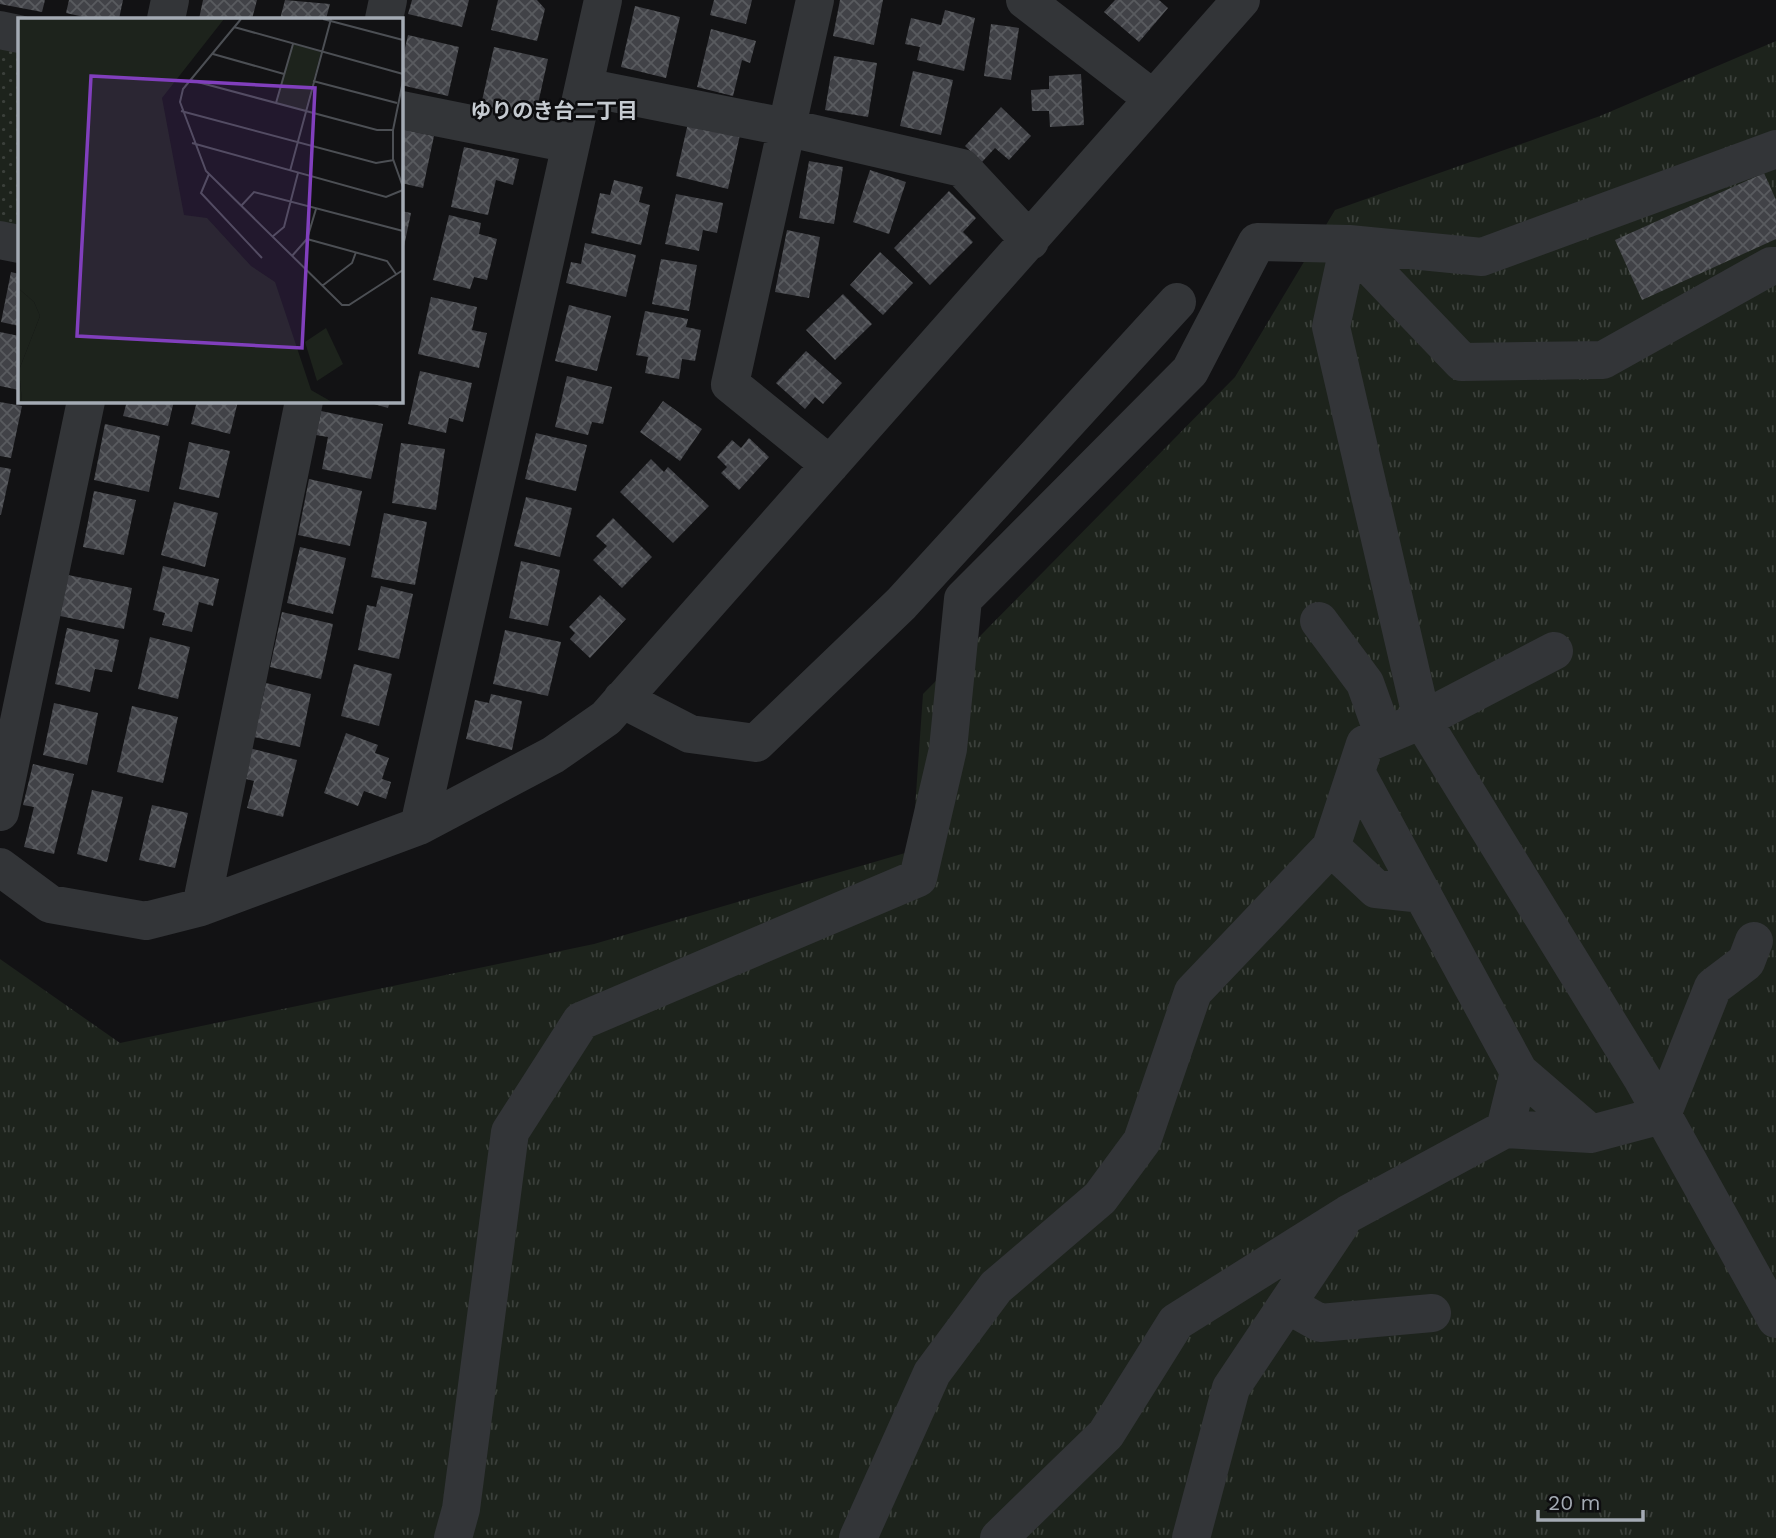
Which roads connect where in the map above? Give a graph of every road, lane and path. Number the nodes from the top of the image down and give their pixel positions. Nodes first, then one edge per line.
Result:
1 (170, 0) edge
2 (388, 0) edge
3 (603, 0) edge
4 (815, 0) edge
5 (1029, 0) edge
6 (1241, 0) edge
7 (166, 18) edge
8 (384, 18) edge
9 (0, 30) edge
10 (18, 34) edge
11 (584, 87) junction
12 (1152, 98) junction
13 (402, 110) edge
14 (785, 127) junction
15 (572, 144) junction
16 (1776, 149) edge
17 (0, 240) edge
18 (1030, 241) junction
19 (18, 244) edge
20 (1349, 244) junction
21 (1776, 266) edge
22 (1177, 302) dead end
23 (86, 402) edge
24 (304, 402) edge
25 (830, 465) junction
26 (1319, 621) dead end
27 (1554, 651) dead end
28 (622, 699) junction
29 (1422, 720) junction
30 (1384, 736) junction
31 (1356, 772) junction
32 (0, 813) edge
33 (419, 826) junction
34 (1331, 847) junction
35 (0, 867) edge
36 (1423, 894) junction
37 (201, 907) junction
38 (1754, 941) dead end
39 (1519, 1072) junction
40 (1662, 1115) junction
41 (1505, 1129) junction
42 (1591, 1134) junction
43 (1348, 1214) junction
44 (1289, 1305) junction
45 (1432, 1313) dead end
46 (1776, 1319) edge
47 (453, 1538) edge
48 (858, 1538) edge
49 (999, 1538) edge
50 (1191, 1538) edge

1 - 7 street
2 - 8 street
3 - 11 street
4 - 14 street
5 - 12 street
6 - 12 street
9 - 10 street
11 - 14 street
11 - 15 street
12 - 18 street
13 - 15 street
14 - 18 street
14 - 25 street
15 - 33 street
16 - 20 street
17 - 19 street
18 - 25 street
20 - 21 street
20 - 29 street
20 - 47 street
22 - 28 street
23 - 32 street
24 - 37 street
25 - 28 street
26 - 30 street
27 - 29 street
28 - 33 street
29 - 30 street
29 - 40 street
30 - 31 street
31 - 34 street
31 - 36 street
33 - 37 street
34 - 36 street
34 - 48 street
35 - 37 street
36 - 39 street
38 - 40 street
39 - 41 street
39 - 42 street
40 - 42 street
40 - 46 street
41 - 42 street
41 - 43 street
43 - 44 street
43 - 49 street
44 - 45 street
44 - 50 street

